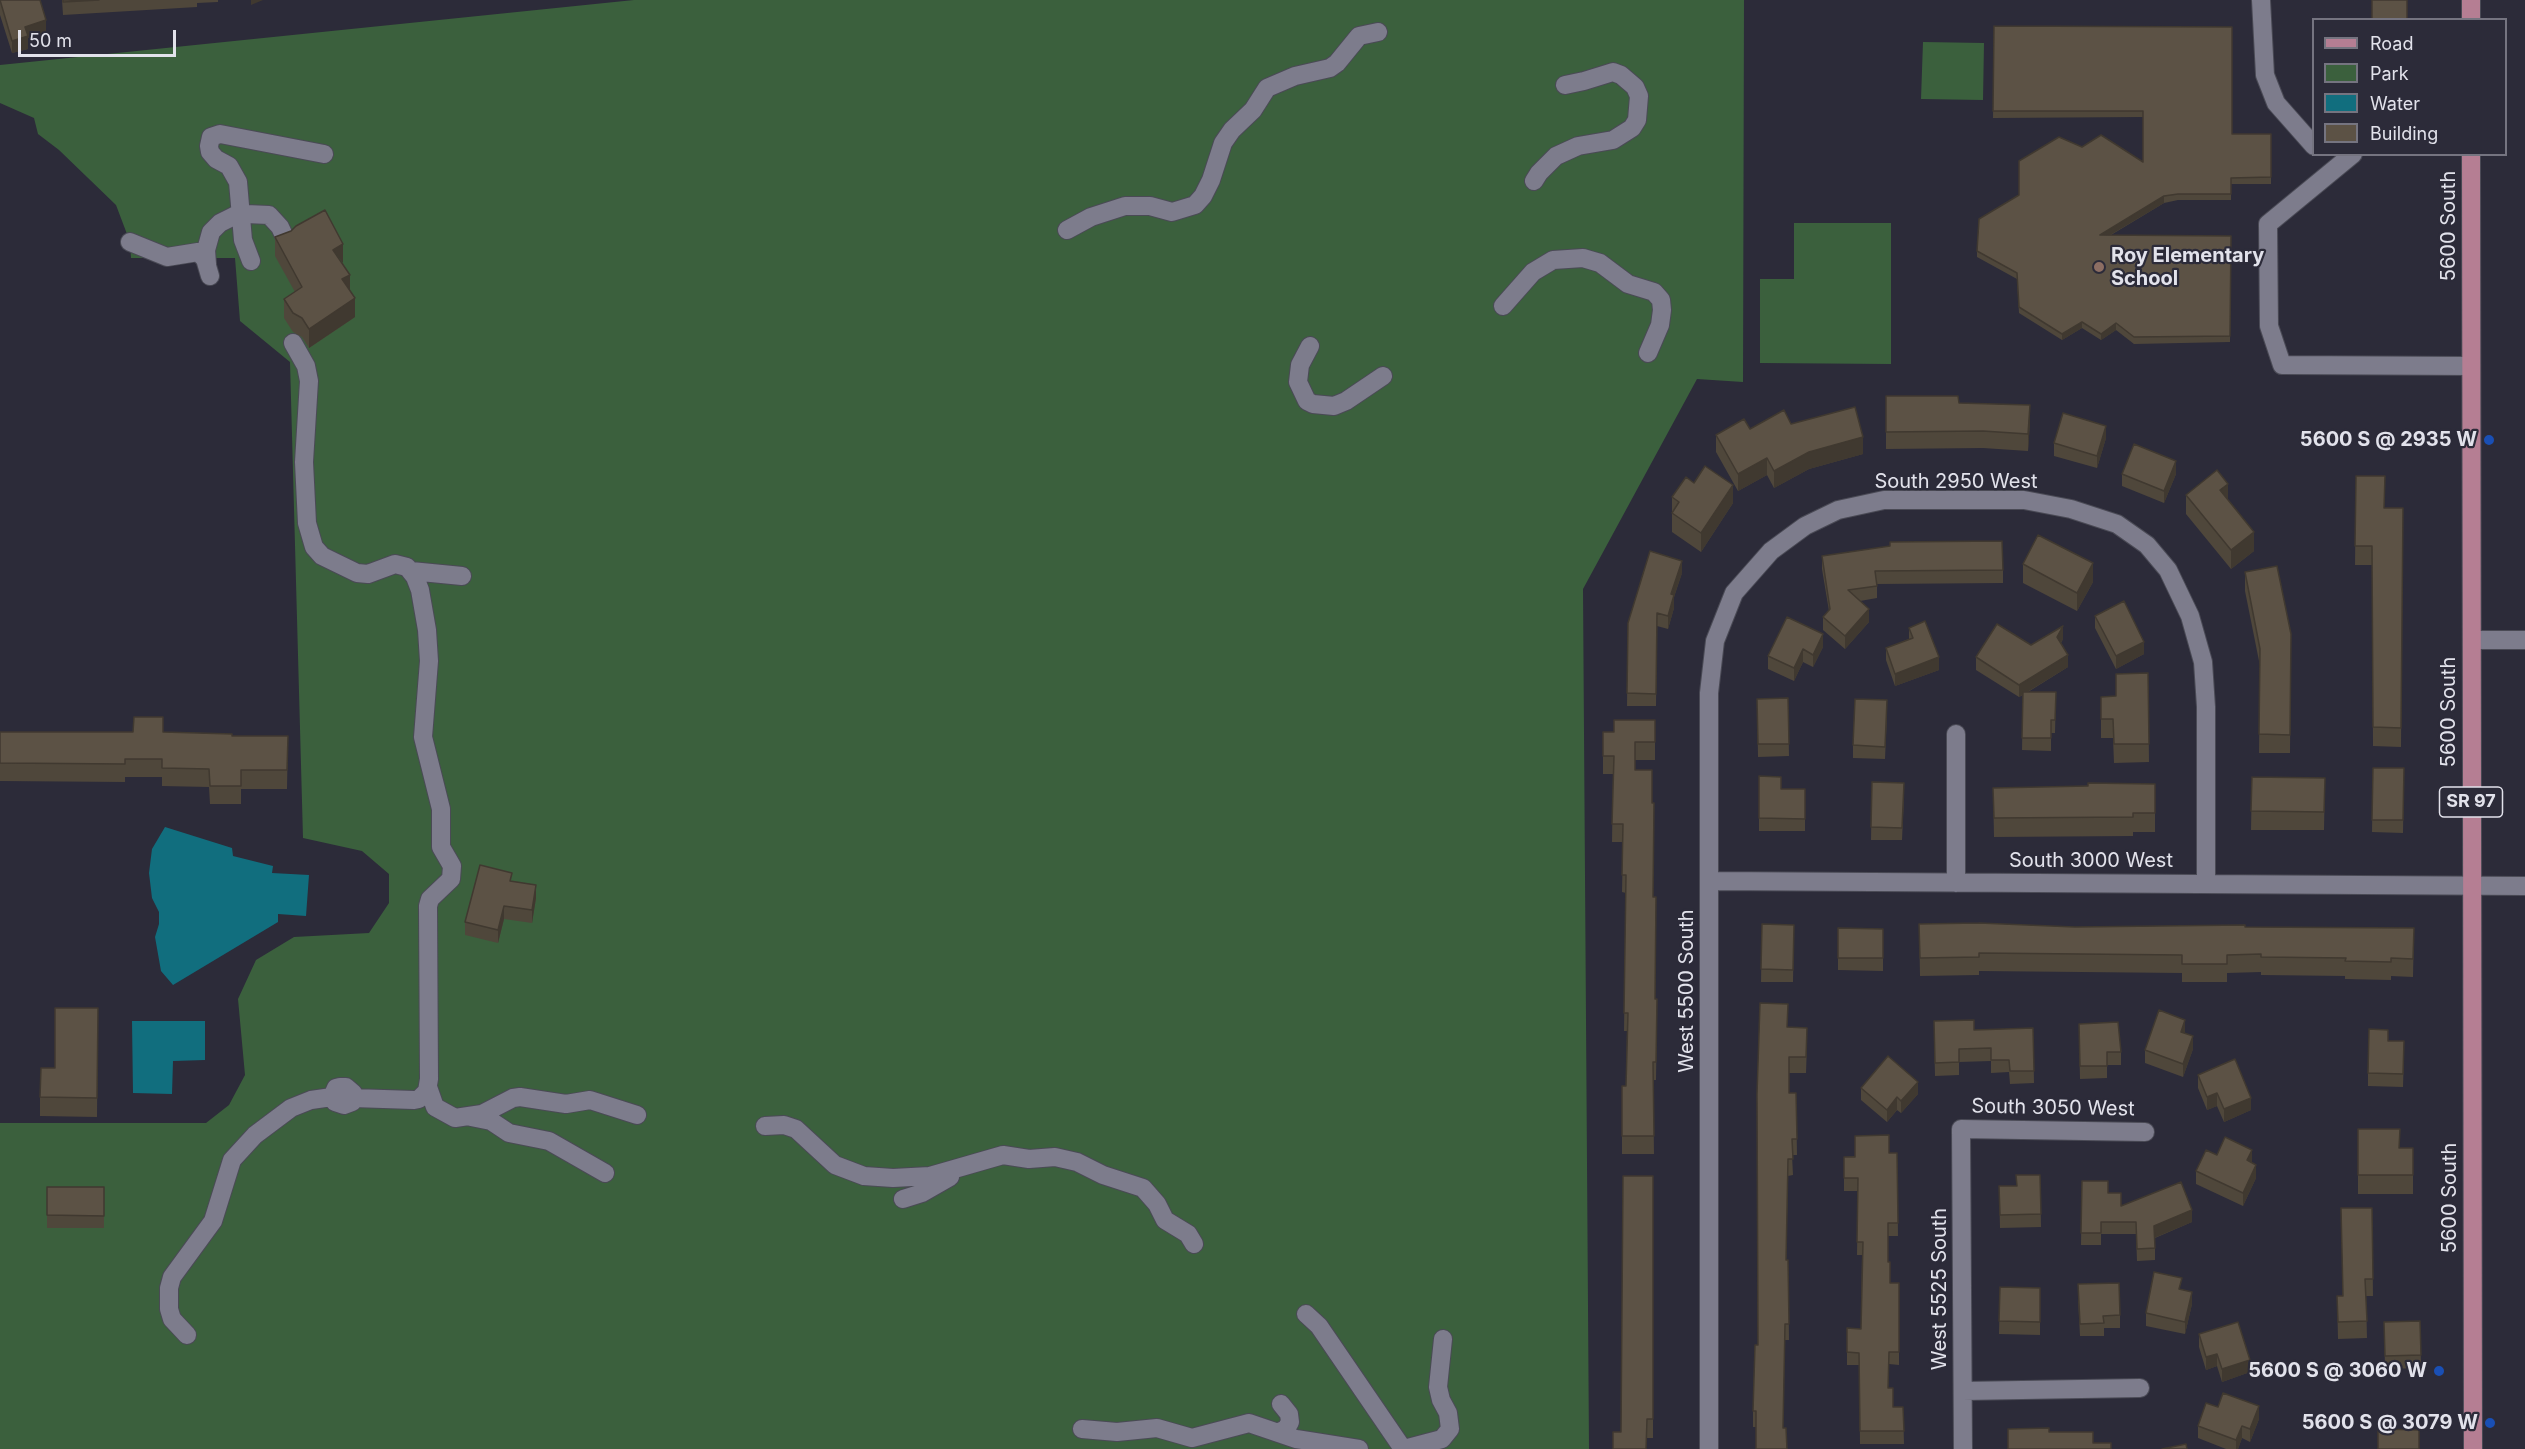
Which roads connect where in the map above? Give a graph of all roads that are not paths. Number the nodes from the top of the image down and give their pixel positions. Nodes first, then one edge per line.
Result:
1 (2260, 0) edge
2 (2471, 0) edge
3 (2471, 18) edge
4 (1378, 32) dead end
5 (1565, 85) dead end
6 (2312, 145) edge
7 (324, 154) dead end
8 (2322, 156) edge
9 (2351, 156) edge
10 (2471, 156) edge
11 (2333, 171) junction
12 (1534, 181) dead end
13 (242, 214) junction
14 (1067, 230) dead end
15 (286, 240) edge
16 (130, 242) dead end
17 (251, 261) dead end
18 (1503, 306) dead end
19 (292, 343) dead end
20 (1310, 346) dead end
21 (1648, 353) dead end
22 (2471, 366) junction
23 (1383, 376) dead end
24 (1771, 551) joint
25 (411, 571) junction
26 (462, 576) dead end
27 (2472, 640) junction
28 (2525, 640) edge
29 (1956, 734) dead end
30 (1709, 881) junction
31 (1956, 883) junction
32 (2206, 884) junction
33 (2472, 886) junction
34 (2525, 886) edge
35 (428, 1087) junction
36 (414, 1100) junction
37 (435, 1107) junction
38 (637, 1115) dead end
39 (491, 1116) junction
40 (765, 1126) dead end
41 (1961, 1130) joint
42 (2145, 1132) dead end
43 (605, 1173) dead end
44 (922, 1184) junction
45 (903, 1199) dead end
46 (1194, 1244) dead end
47 (1306, 1314) dead end
48 (187, 1335) dead end
49 (1443, 1339) dead end
50 (2140, 1388) dead end
51 (1963, 1390) junction
52 (1281, 1404) dead end
53 (1082, 1429) dead end
54 (1279, 1432) junction
55 (1359, 1449) edge
56 (1404, 1449) edge
57 (1709, 1449) edge
58 (1964, 1449) edge
59 (2473, 1449) edge

1 - 6 street
2 - 3 main road
4 - 14 street
5 - 12 street
7 - 13 street
8 - 11 street
9 - 11 street
10 - 22 main road, 5600 South / SR 97
11 - 22 street
13 - 15 street
13 - 16 street
13 - 17 street
18 - 21 street
19 - 25 street
20 - 23 street
22 - 27 main road, 5600 South / SR 97
24 - 30 street, West 5500 South
24 - 32 street, South 2950 West
25 - 26 street
25 - 35 street
27 - 28 street
27 - 33 main road, 5600 South / SR 97
29 - 31 street
30 - 31 street, South 3000 West
30 - 57 street, West 5500 South
31 - 32 street, South 3000 West
32 - 33 street, South 3000 West
33 - 34 street, South 3000 West
33 - 59 main road, 5600 South / SR 97
35 - 36 street
35 - 37 street
36 - 37 street
36 - 48 street
37 - 39 street
38 - 39 street
39 - 43 street
40 - 44 street
41 - 42 street, South 3050 West
41 - 51 street, West 5525 South
44 - 45 street
44 - 46 street
47 - 56 street
49 - 56 street
50 - 51 street
51 - 58 street, West 5525 South
52 - 54 street
53 - 54 street
54 - 55 street

